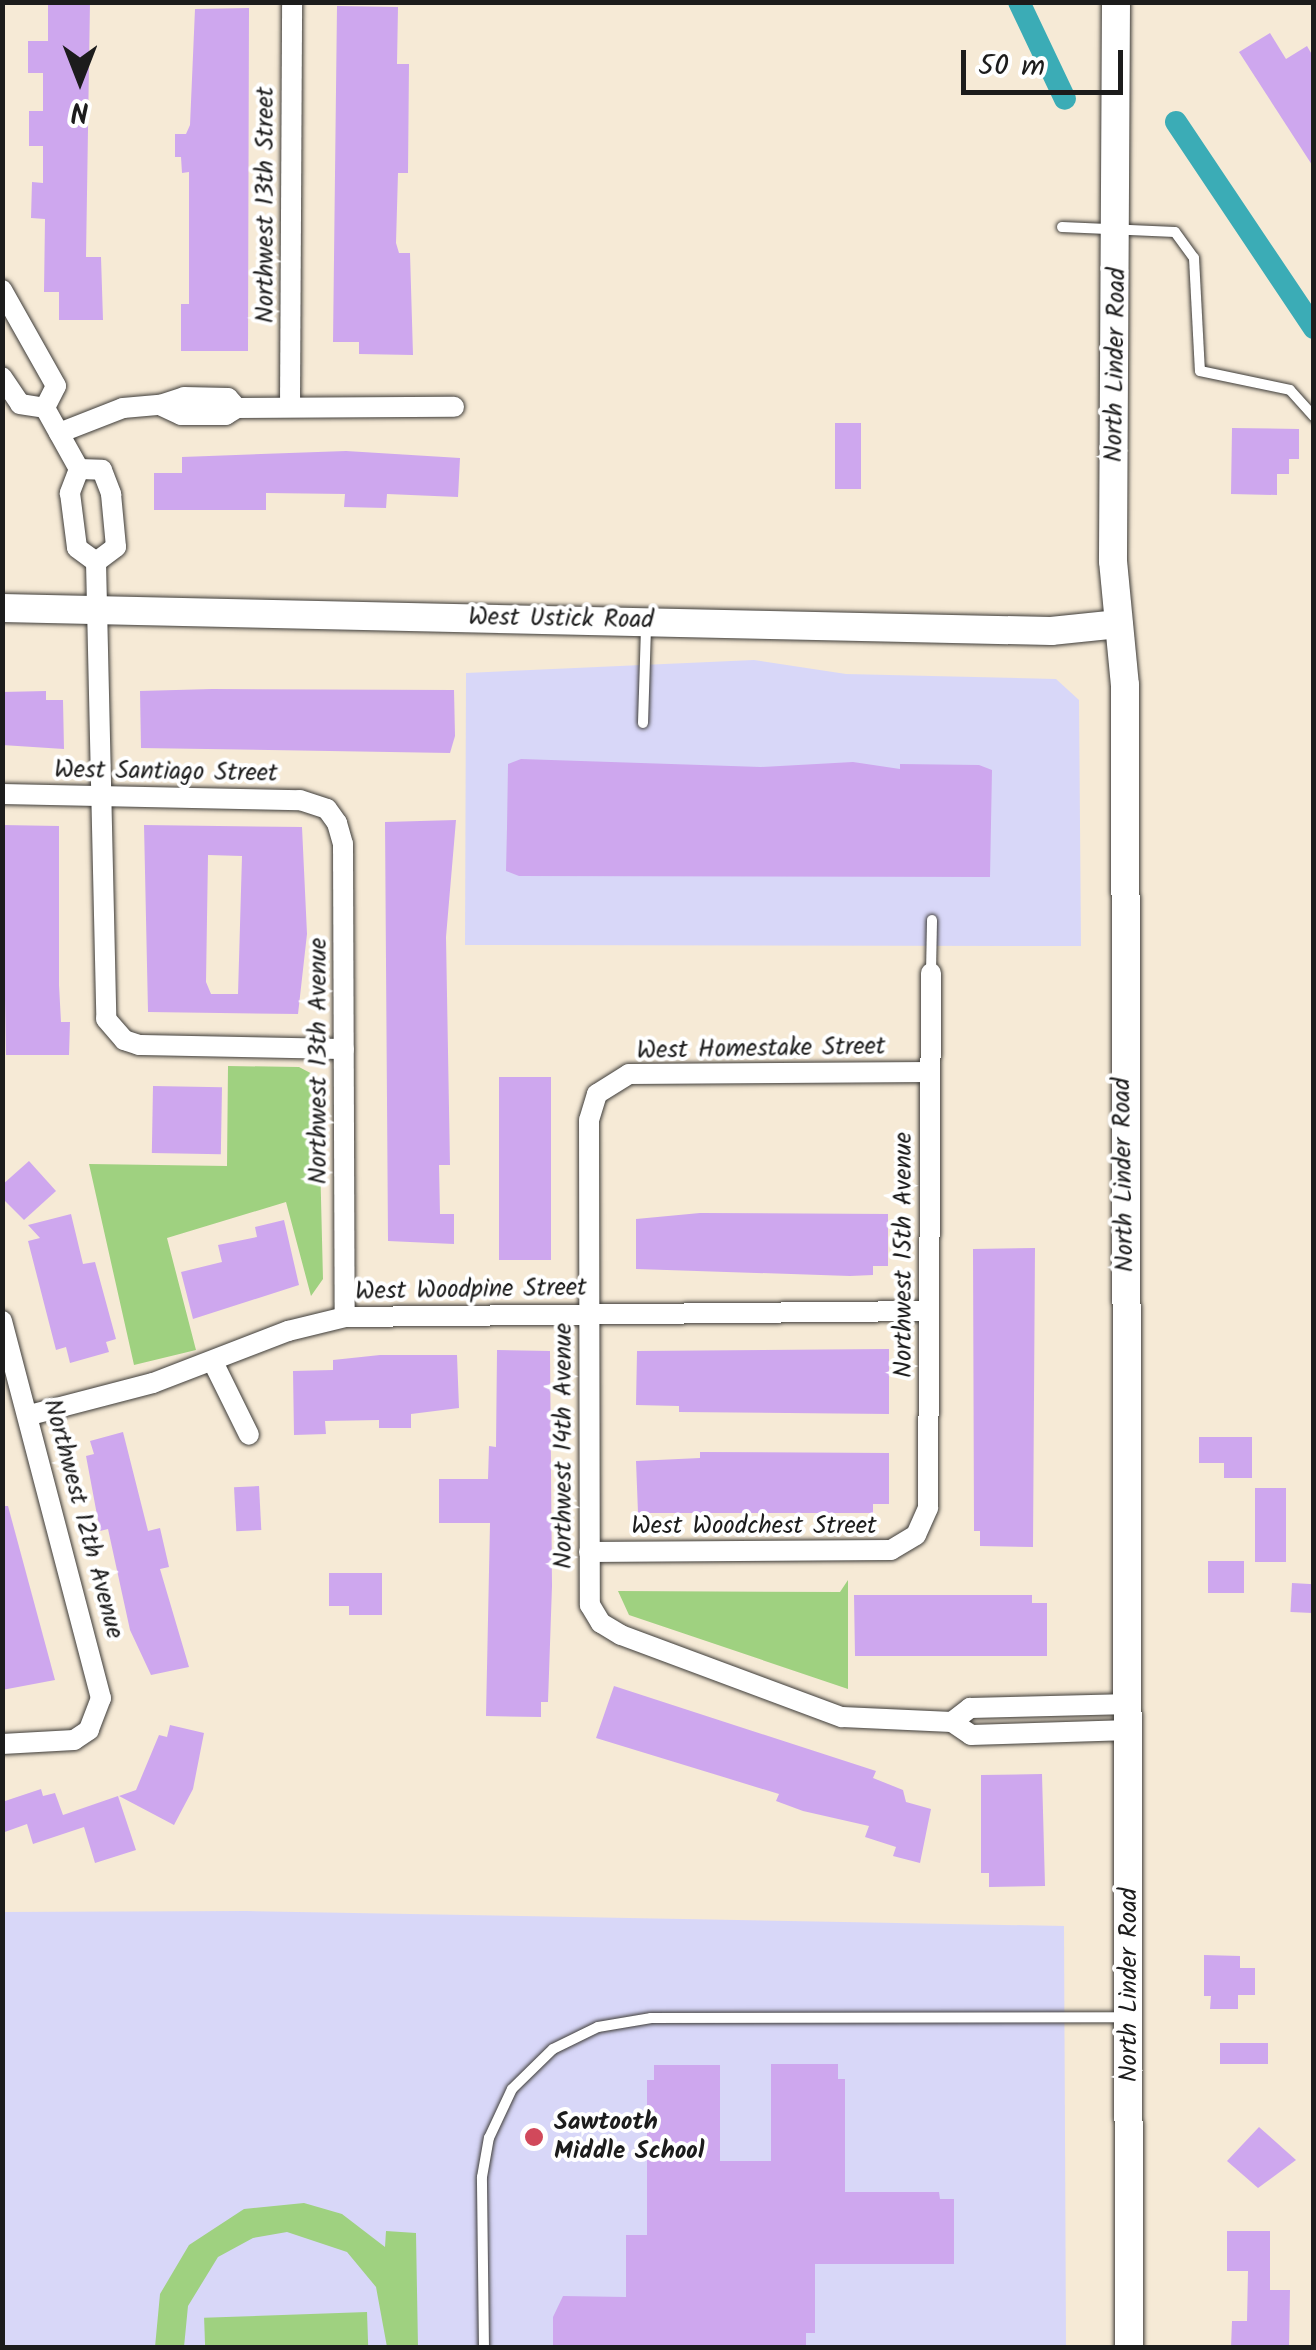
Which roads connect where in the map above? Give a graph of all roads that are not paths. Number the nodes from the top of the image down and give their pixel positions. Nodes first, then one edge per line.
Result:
1 (292, 2) edge
2 (1116, 2) edge
3 (1118, 226) junction
4 (1062, 227) dead end
5 (2, 290) edge
6 (2, 377) edge
7 (290, 407) junction
8 (454, 407) dead end
9 (45, 408) junction
10 (1314, 417) edge
11 (59, 434) junction
12 (79, 469) junction
13 (96, 562) junction
14 (2, 608) edge
15 (97, 608) junction
16 (646, 621) junction
17 (1120, 624) junction
18 (643, 723) dead end
19 (2, 794) edge
20 (100, 796) junction
21 (327, 809) joint
22 (932, 920) dead end
23 (931, 973) joint
24 (344, 1049) junction
25 (930, 1072) junction
26 (598, 1094) joint
27 (929, 1311) junction
28 (589, 1313) junction
29 (345, 1317) junction
30 (2, 1321) edge
31 (214, 1362) junction
32 (30, 1416) junction
33 (249, 1434) dead end
34 (916, 1535) joint
35 (588, 1552) junction
36 (1130, 1717) junction
37 (2, 1744) edge
38 (1129, 2017) junction
39 (484, 2348) edge
40 (1129, 2348) edge

1 - 7 street, Northwest 13th Street
2 - 3 main road, North Linder Road
3 - 4 lane
3 - 10 lane
3 - 17 main road, North Linder Road
5 - 9 street
6 - 9 street
7 - 8 street
7 - 11 street
9 - 11 street
11 - 12 street
12 - 13 street
12 - 13 street
13 - 15 street
14 - 15 main road, West Ustick Road
15 - 16 main road, West Ustick Road
15 - 20 street
16 - 17 main road, West Ustick Road
16 - 18 lane
17 - 36 main road, North Linder Road
19 - 20 street, West Santiago Street
20 - 21 street, West Santiago Street
20 - 24 street
21 - 24 street, Northwest 13th Avenue
22 - 23 lane
23 - 25 street, Northwest 15th Avenue
24 - 29 street, Northwest 13th Avenue
25 - 26 street, West Homestake Street
25 - 27 street, Northwest 15th Avenue
26 - 28 street, Northwest 14th Avenue
27 - 28 street, West Woodpine Street
27 - 34 street, Northwest 15th Avenue
28 - 29 street, West Woodpine Street
28 - 35 street, Northwest 14th Avenue
29 - 31 street, West Woodpine Street
30 - 32 street, Northwest 12th Avenue
31 - 32 street, West Woodpine Street
31 - 33 street
32 - 37 street, Northwest 12th Avenue
34 - 35 street, West Woodchest Street
35 - 36 street, Northwest 14th Avenue
36 - 38 main road, North Linder Road
38 - 39 lane
38 - 40 main road, North Linder Road

